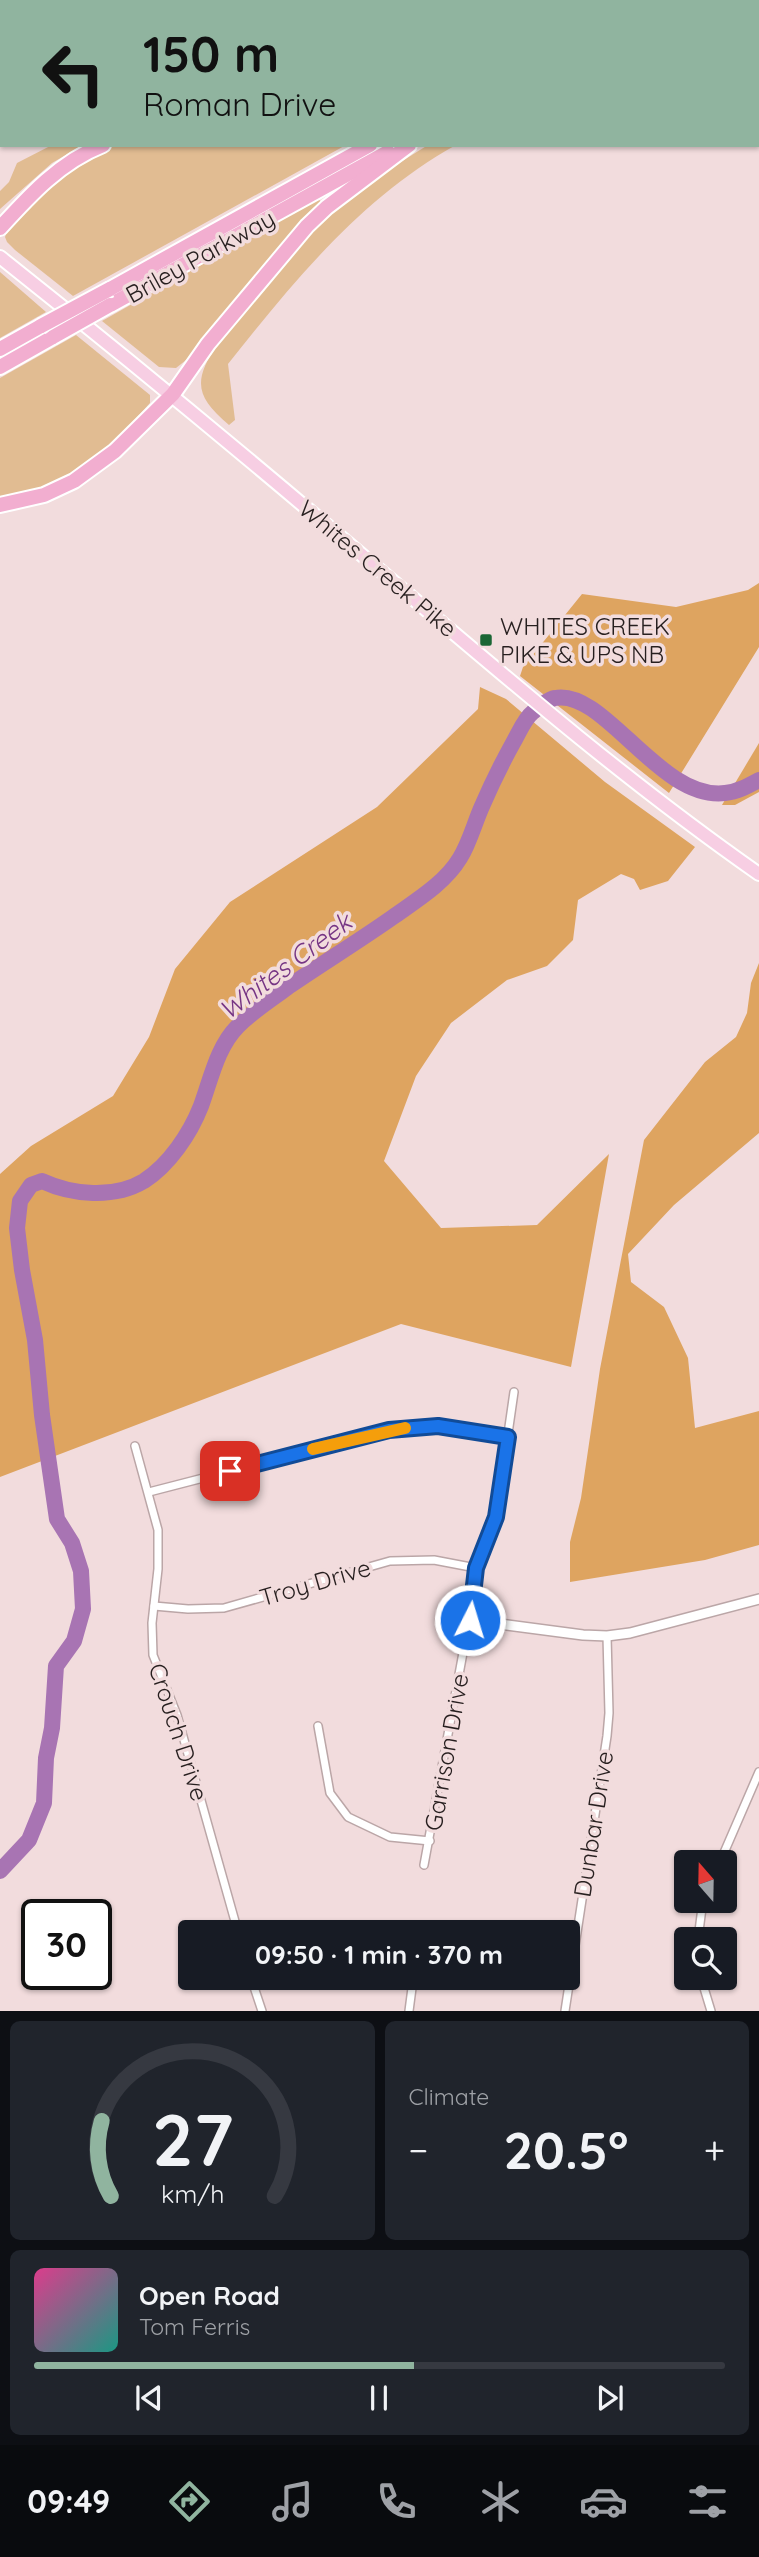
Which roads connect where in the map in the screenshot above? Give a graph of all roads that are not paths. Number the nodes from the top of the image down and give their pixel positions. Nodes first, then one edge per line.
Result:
1 (99, 147) edge
2 (366, 147) edge
3 (396, 147) edge
4 (406, 147) edge
5 (0, 228) edge
6 (0, 257) edge
7 (0, 349) edge
8 (0, 367) edge
9 (173, 394) junction
10 (0, 505) edge
11 (759, 874) edge
12 (514, 1392) dead end
13 (508, 1437) junction
14 (135, 1446) dead end
15 (149, 1492) junction
16 (476, 1568) junction
17 (759, 1599) edge
18 (154, 1606) junction
19 (470, 1620) junction
20 (607, 1636) junction
21 (318, 1726) dead end
22 (759, 1772) edge
23 (430, 1841) junction
24 (724, 1850) edge
25 (424, 1865) dead end
26 (235, 1920) edge
27 (255, 1990) edge
28 (412, 1990) edge
29 (705, 1990) edge
30 (262, 2011) edge
31 (409, 2011) edge
32 (565, 2011) edge
33 (711, 2011) edge

1 - 5 highway
2 - 7 highway, Briley Parkway, bridge
3 - 8 highway, Briley Parkway, bridge
4 - 9 highway
6 - 9 main road, Whites Creek Pike
9 - 10 highway
9 - 11 main road, Whites Creek Pike
12 - 13 street, Garrison Drive
13 - 15 street
13 - 16 street, Garrison Drive
14 - 15 street, Crouch Drive
15 - 18 street, Crouch Drive
16 - 18 street, Troy Drive
16 - 19 street, Garrison Drive
17 - 20 street
18 - 26 street, Crouch Drive
19 - 20 street
19 - 23 street, Garrison Drive
20 - 32 street, Dunbar Drive
21 - 23 street
22 - 24 street
23 - 25 street, Garrison Drive
27 - 30 street
28 - 31 street
29 - 33 street

